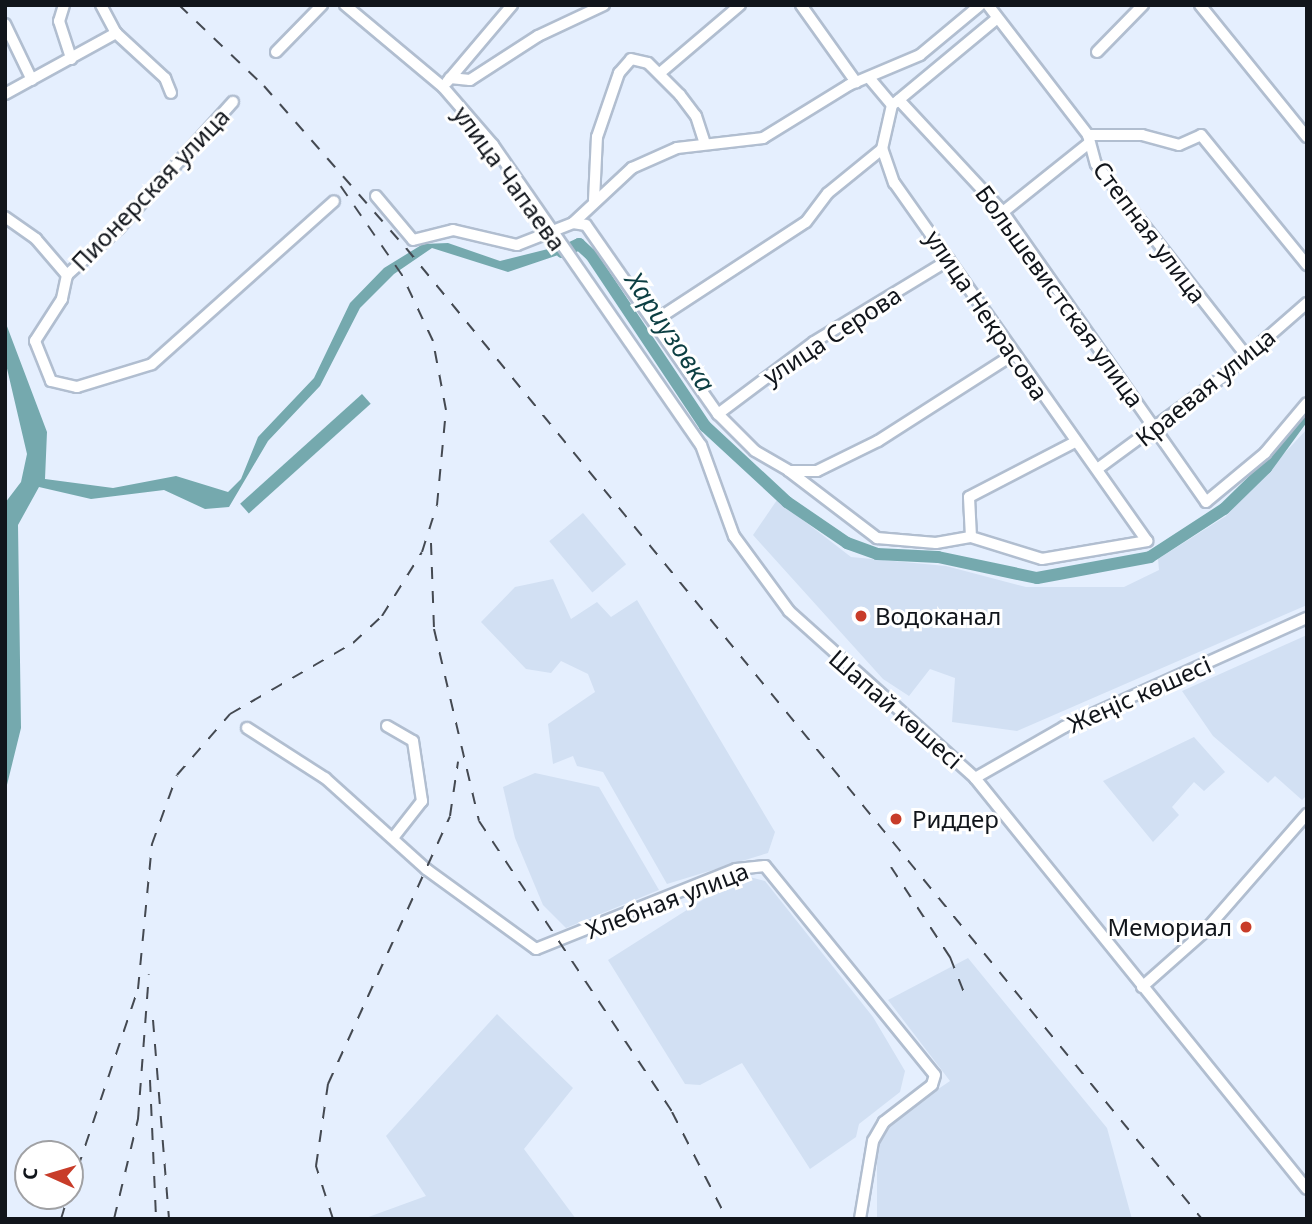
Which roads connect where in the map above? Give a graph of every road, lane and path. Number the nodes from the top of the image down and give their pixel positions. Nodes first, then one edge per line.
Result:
1 (64, 5) edge
2 (101, 5) edge
3 (322, 5) edge
4 (345, 5) edge
5 (512, 5) edge
6 (604, 5) edge
7 (740, 5) edge
8 (801, 5) edge
9 (980, 5) edge
10 (988, 5) edge
11 (1143, 5) edge
12 (1200, 5) edge
13 (996, 19) junction
14 (5, 24) edge
15 (116, 33) junction
16 (276, 52) dead end
17 (1097, 52) dead end
18 (71, 59) junction
19 (660, 74) junction
20 (450, 78) junction
21 (869, 78) junction
22 (32, 80) junction
23 (856, 82) junction
24 (443, 87) junction
25 (171, 93) dead end
26 (5, 94) edge
27 (233, 102) dead end
28 (896, 102) junction
29 (1307, 136) edge
30 (1088, 139) junction
31 (705, 144) junction
32 (882, 149) junction
33 (376, 197) dead end
34 (594, 200) junction
35 (334, 201) dead end
36 (1003, 212) junction
37 (5, 217) edge
38 (573, 223) junction
39 (549, 230) junction
40 (949, 260) junction
41 (1307, 265) edge
42 (577, 272) joint
43 (67, 275) junction
44 (1307, 303) edge
45 (656, 320) junction
46 (1014, 354) junction
47 (1247, 355) junction
48 (1307, 404) edge
49 (718, 414) junction
50 (1155, 428) junction
51 (1073, 443) junction
52 (1101, 467) junction
53 (789, 471) junction
54 (971, 537) junction
55 (1307, 618) edge
56 (387, 726) dead end
57 (247, 728) dead end
58 (975, 778) junction
59 (1307, 814) edge
60 (393, 838) junction
61 (1142, 988) junction
62 (1307, 1189) edge
63 (860, 1219) edge

1 - 18 street
2 - 15 street
3 - 16 street
4 - 24 street, улица Чапаева
5 - 20 street
6 - 20 street
7 - 19 street
8 - 23 street
9 - 21 street
10 - 13 street, Степная улица
11 - 17 street
12 - 29 street
13 - 28 street
13 - 30 street, Степная улица
14 - 22 street
15 - 18 street
15 - 25 street
18 - 22 street
19 - 31 street
19 - 34 street
20 - 24 street
21 - 23 street
21 - 28 street
22 - 26 street
23 - 31 street
24 - 39 street, улица Чапаева
27 - 43 street, Пионерская улица
28 - 32 street
28 - 36 street, Большевистская улица
30 - 36 street
30 - 41 street
30 - 47 street, Степная улица
31 - 34 street
32 - 40 street, улица Некрасова
32 - 45 street
33 - 39 street
34 - 38 street
35 - 43 street
36 - 50 street, Большевистская улица
37 - 43 street
38 - 39 street
38 - 45 street
39 - 42 street, улица Чапаева
40 - 46 street, улица Некрасова
40 - 49 street, улица Серова
42 - 58 street, Шапай көшесі
44 - 47 street, Краевая улица
45 - 49 street
46 - 51 street, улица Некрасова
46 - 53 street
47 - 50 street, Краевая улица
48 - 50 street, Большевистская улица
49 - 53 street
50 - 52 street, Краевая улица
51 - 52 street, улица Некрасова
51 - 54 street
52 - 54 street, улица Некрасова
53 - 54 street
55 - 58 street, Жеңіс көшесі
56 - 60 street
57 - 60 street, Хлебная улица
58 - 61 street, Шапай көшесі
59 - 61 street
60 - 63 street, Хлебная улица
61 - 62 street, Шапай көшесі

